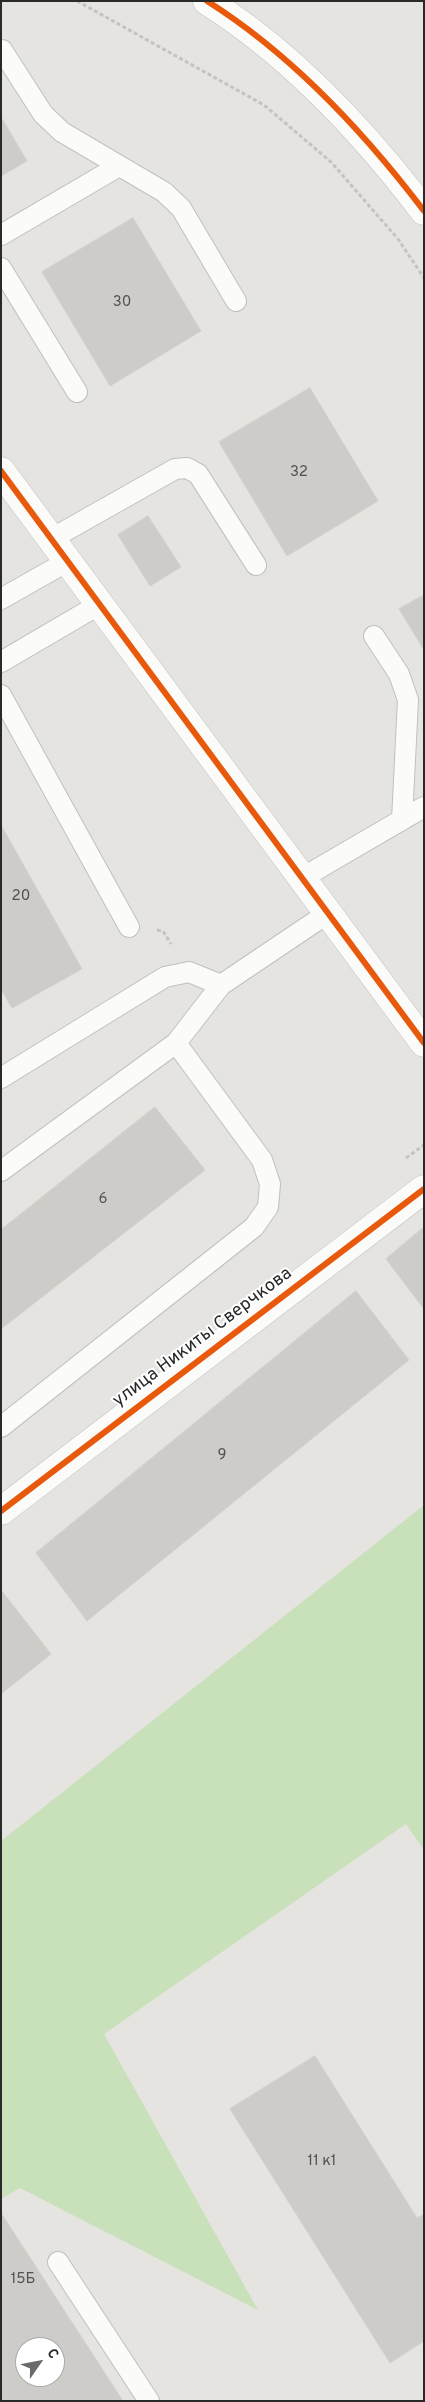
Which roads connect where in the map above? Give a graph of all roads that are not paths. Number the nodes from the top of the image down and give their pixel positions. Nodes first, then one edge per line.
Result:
1 (207, 1) edge
2 (2, 50) edge
3 (119, 166) junction
4 (424, 211) edge
5 (1, 234) edge
6 (1, 268) edge
7 (236, 301) dead end
8 (77, 392) dead end
9 (1, 471) edge
10 (51, 539) junction
11 (68, 561) junction
12 (256, 565) dead end
13 (1, 599) edge
14 (100, 604) junction
15 (374, 636) dead end
16 (1, 662) edge
17 (1, 695) edge
18 (424, 807) edge
19 (402, 820) junction
20 (302, 878) junction
21 (328, 913) junction
22 (130, 927) dead end
23 (221, 985) junction
24 (176, 1043) junction
25 (424, 1043) edge
26 (1, 1078) edge
27 (1, 1171) edge
28 (424, 1189) edge
29 (1, 1427) edge
30 (1, 1510) edge
31 (58, 2262) dead end
32 (149, 2401) edge

1 - 4 street
2 - 3 lane
3 - 5 lane
3 - 7 lane
6 - 8 lane
9 - 10 street
10 - 11 street
10 - 12 lane
11 - 13 lane
11 - 14 street
14 - 16 lane
14 - 20 street
15 - 19 lane
17 - 22 lane
18 - 19 lane
19 - 20 lane
20 - 21 street
21 - 23 lane
21 - 25 street
23 - 24 lane
23 - 26 lane
24 - 27 lane
24 - 29 lane
28 - 30 street, улица Никиты Сверчкова
31 - 32 lane

